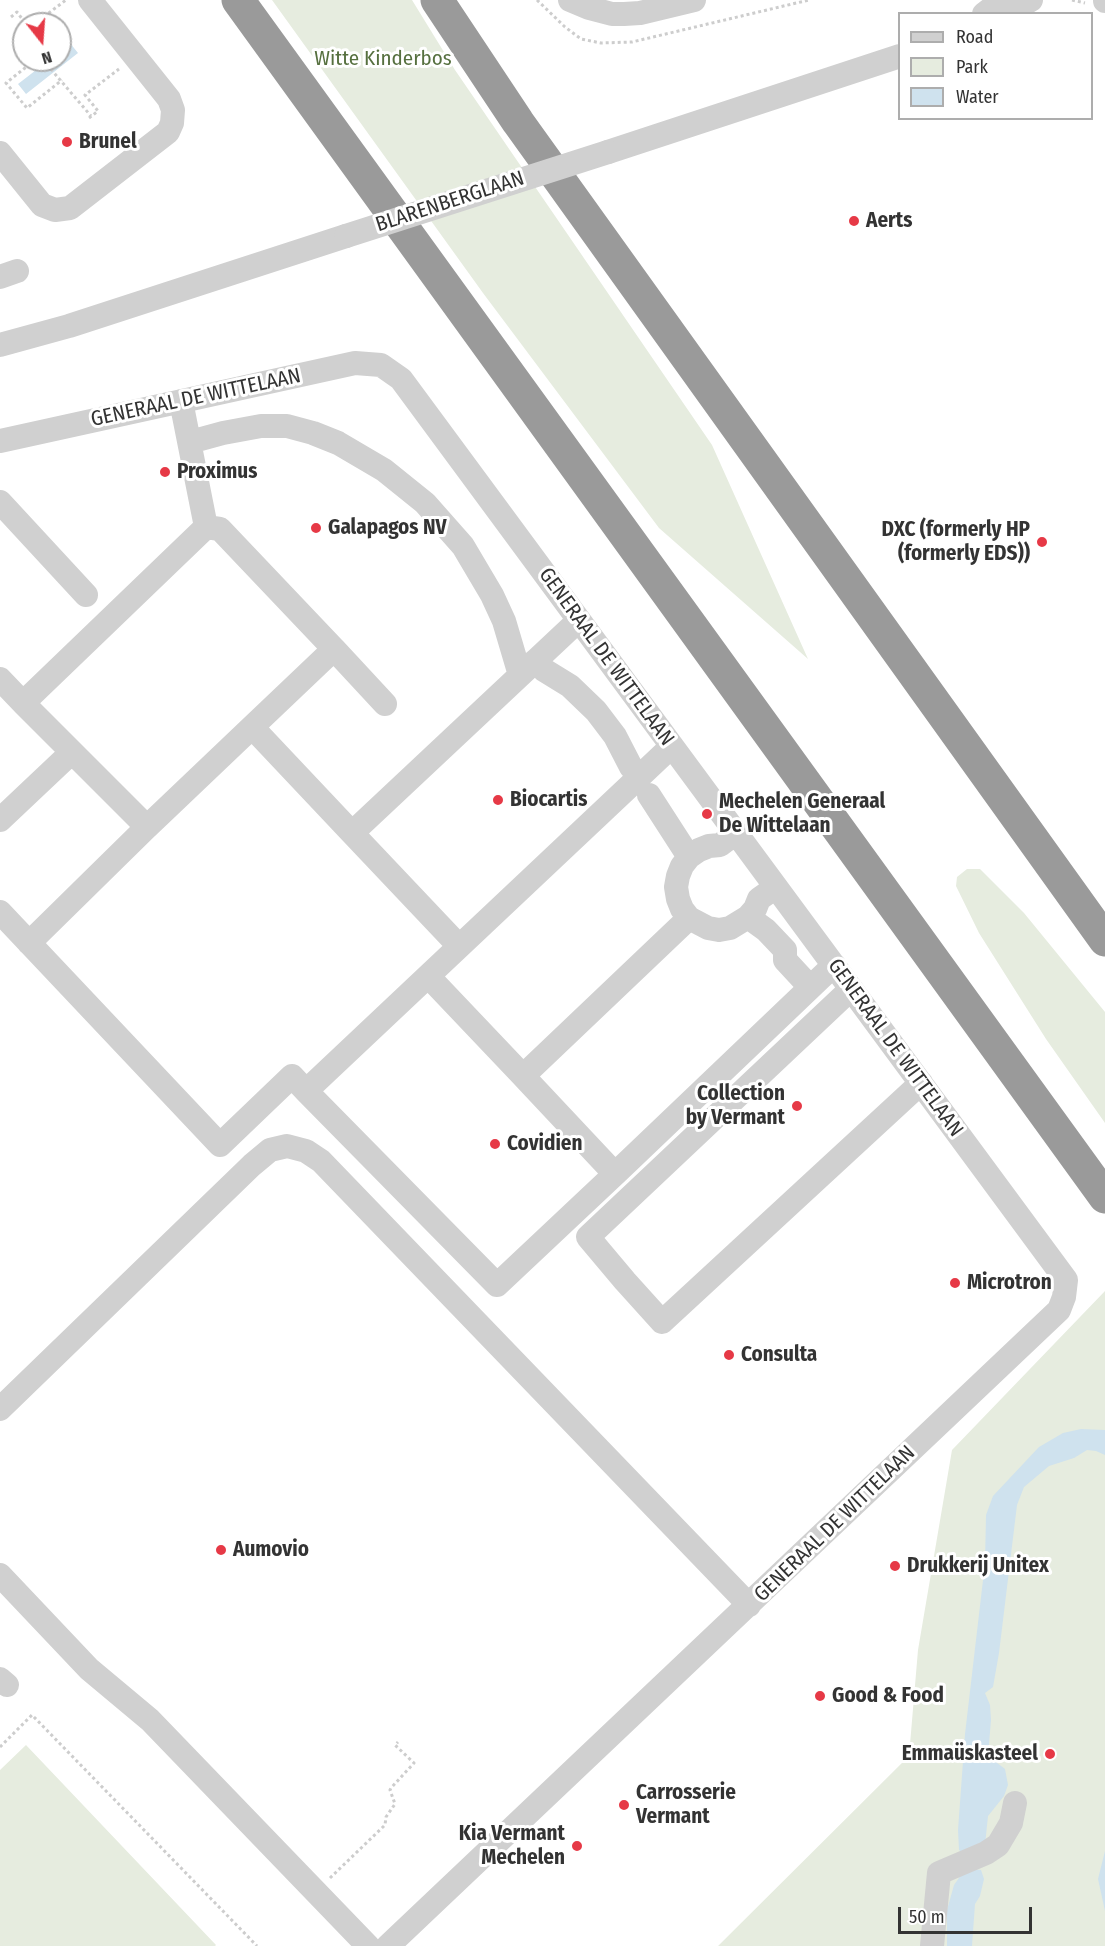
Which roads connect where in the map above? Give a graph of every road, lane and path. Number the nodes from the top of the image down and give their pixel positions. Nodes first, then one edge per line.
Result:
1 (66, 0) edge
2 (90, 0) edge
3 (238, 0) edge
4 (437, 0) edge
5 (570, 0) edge
6 (694, 0) edge
7 (1002, 0) edge
8 (1031, 0) edge
9 (50, 12) edge
10 (987, 12) edge
11 (1010, 12) edge
12 (135, 57) junction
13 (898, 57) edge
14 (20, 72) edge
15 (53, 72) edge
16 (62, 80) junction
17 (0, 153) edge
18 (0, 345) edge
19 (182, 400) junction
20 (0, 441) edge
21 (189, 442) junction
22 (0, 502) edge
23 (206, 527) junction
24 (86, 595) dead end
25 (579, 620) junction
26 (334, 650) junction
27 (528, 668) junction
28 (0, 679) edge
29 (23, 703) junction
30 (385, 704) dead end
31 (252, 727) junction
32 (672, 746) junction
33 (72, 752) junction
34 (644, 786) junction
35 (0, 820) edge
36 (147, 827) junction
37 (352, 833) junction
38 (736, 833) junction
39 (689, 857) junction
40 (776, 887) junction
41 (0, 912) edge
42 (748, 917) junction
43 (689, 918) junction
44 (1105, 940) edge
45 (29, 943) junction
46 (459, 946) junction
47 (834, 965) junction
48 (428, 976) junction
49 (810, 987) junction
50 (851, 988) junction
51 (523, 1076) junction
52 (921, 1083) junction
53 (306, 1091) junction
54 (615, 1174) junction
55 (1105, 1197) edge
56 (0, 1409) edge
57 (0, 1575) edge
58 (749, 1605) junction
59 (398, 1742) dead end
60 (0, 1747) edge
61 (1015, 1803) dead end
62 (315, 1892) junction
63 (257, 1946) edge
64 (368, 1946) edge
65 (388, 1946) edge
66 (932, 1946) edge

1 - 9 path
2 - 12 street
3 - 55 highway
4 - 44 highway
5 - 6 street
7 - 10 street
8 - 11 street
12 - 16 path
12 - 17 street
13 - 18 street, BLARENBERGLAAN, bridge
14 - 16 path
15 - 16 path
19 - 20 street, GENERAAL DE WITTELAAN
19 - 21 street
19 - 25 street, GENERAAL DE WITTELAAN
21 - 23 street
21 - 27 street
22 - 24 street
23 - 26 street
23 - 29 street
25 - 27 street
25 - 32 street, GENERAAL DE WITTELAAN
26 - 30 street
26 - 31 street
27 - 34 street
27 - 37 street
28 - 29 street
29 - 33 street
31 - 36 street
31 - 37 street
32 - 34 street
32 - 38 street, GENERAAL DE WITTELAAN
33 - 35 street
33 - 36 street
34 - 39 street
34 - 46 street
36 - 45 street
37 - 46 street
38 - 39 street
38 - 40 street, GENERAAL DE WITTELAAN
39 - 43 street
40 - 42 street
40 - 47 street, GENERAAL DE WITTELAAN
41 - 45 street
42 - 43 street
42 - 49 street
43 - 51 street
45 - 53 street
46 - 48 street
47 - 49 street
47 - 50 street, GENERAAL DE WITTELAAN
48 - 51 street
48 - 53 street
49 - 54 street
50 - 52 street, GENERAAL DE WITTELAAN
50 - 52 street
51 - 54 street
52 - 58 street, GENERAAL DE WITTELAAN
53 - 54 street
56 - 58 street
57 - 62 street
58 - 65 street, GENERAAL DE WITTELAAN
59 - 62 path
60 - 63 path
61 - 66 street
62 - 64 street

